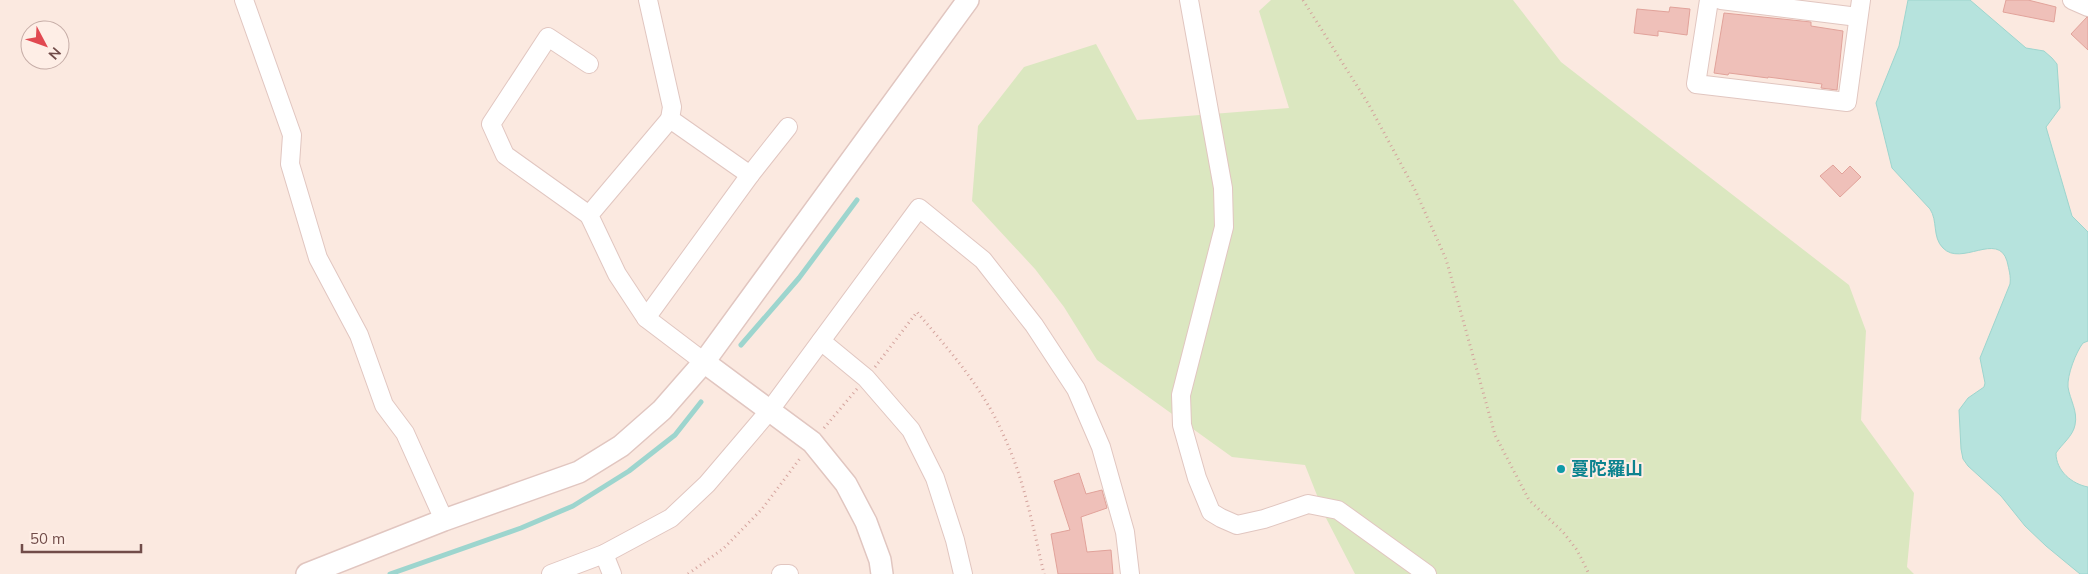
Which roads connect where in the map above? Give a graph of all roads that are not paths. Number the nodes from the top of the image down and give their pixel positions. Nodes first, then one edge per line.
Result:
1 (244, 0) edge
2 (648, 0) edge
3 (968, 0) edge
4 (1189, 0) edge
5 (1709, 0) edge
6 (1721, 0) edge
7 (2072, 0) edge
8 (2088, 7) edge
9 (1860, 8) edge
10 (589, 64) dead end
11 (670, 119) junction
12 (788, 127) dead end
13 (750, 175) junction
14 (589, 214) junction
15 (646, 318) junction
16 (821, 341) junction
17 (704, 362) junction
18 (770, 410) junction
19 (444, 520) junction
20 (604, 554) junction
21 (307, 574) edge
22 (551, 574) edge
23 (612, 574) edge
24 (781, 574) edge
25 (789, 574) edge
26 (882, 574) edge
27 (963, 574) edge
28 (1130, 574) edge
29 (1427, 574) edge

1 - 19 street
2 - 11 street
3 - 17 street
4 - 29 street
5 - 9 street
6 - 9 street
7 - 8 street
10 - 14 street
11 - 13 street
11 - 14 street
12 - 13 street
13 - 15 street
14 - 15 street
15 - 17 street
16 - 18 street
16 - 27 street
16 - 28 street
17 - 18 street
17 - 19 street
18 - 20 street
18 - 26 street
19 - 21 street
20 - 22 street
20 - 23 street
24 - 25 street

